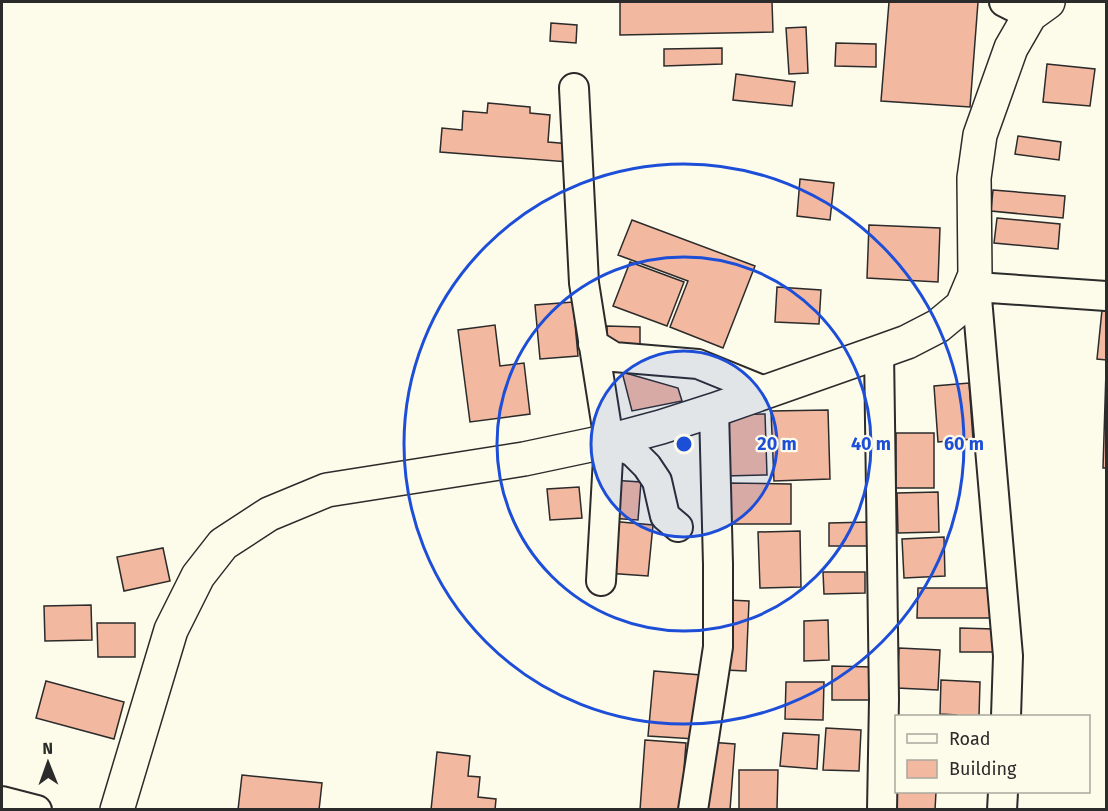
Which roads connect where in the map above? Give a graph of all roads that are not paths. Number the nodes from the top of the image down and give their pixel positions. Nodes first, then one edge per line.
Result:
1 (1027, 6) edge
2 (574, 88) dead end
3 (976, 281) junction
4 (1107, 296) edge
5 (593, 344) junction
6 (879, 352) junction
7 (766, 392) junction
8 (714, 410) junction
9 (609, 441) junction
10 (678, 527) dead end
11 (601, 581) dead end
12 (1006, 715) edge
13 (1003, 793) edge
14 (2, 801) edge
15 (37, 810) edge
16 (117, 810) edge
17 (693, 810) edge
18 (882, 810) edge
19 (1002, 810) edge

1 - 3 street
2 - 5 street
3 - 4 street
3 - 6 street
3 - 12 street
5 - 7 street
5 - 9 street
6 - 7 street
6 - 18 street
7 - 8 street
8 - 9 street
8 - 17 street
9 - 10 street
9 - 11 street
9 - 16 street
13 - 19 street
14 - 15 street

